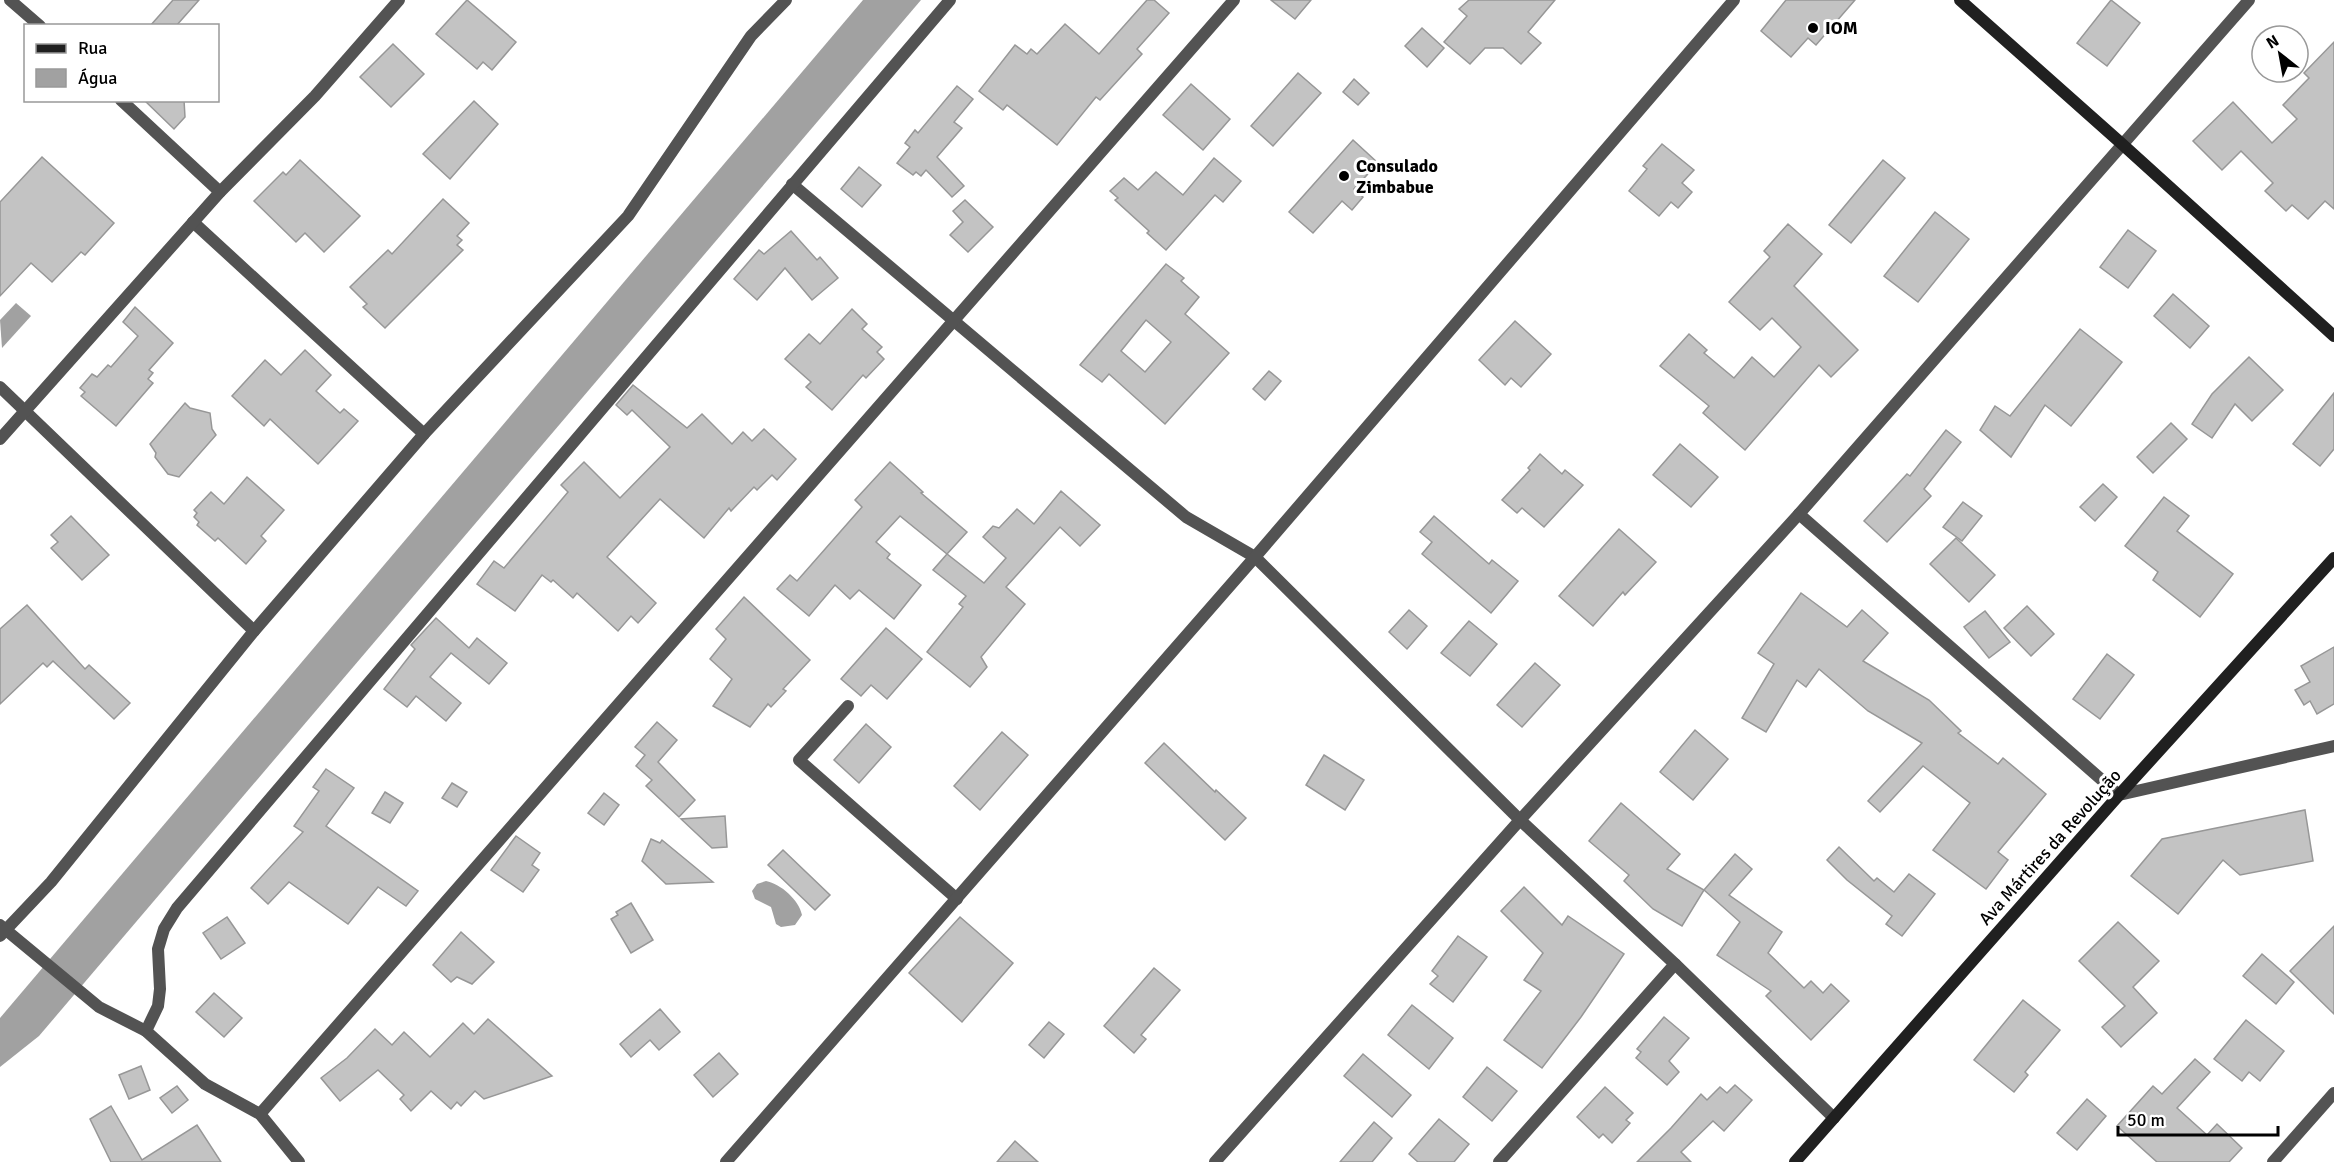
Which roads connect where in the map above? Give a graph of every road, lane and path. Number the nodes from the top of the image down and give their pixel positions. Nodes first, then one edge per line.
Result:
1 (10, 0) edge
2 (399, 0) edge
3 (786, 0) edge
4 (950, 0) edge
5 (1234, 0) edge
6 (1734, 0) edge
7 (1960, 0) edge
8 (2249, 0) edge
9 (38, 24) edge
10 (123, 102) edge
11 (2122, 144) junction
12 (792, 184) junction
13 (220, 192) junction
14 (193, 222) junction
15 (954, 322) junction
16 (2334, 336) edge
17 (0, 387) edge
18 (26, 410) junction
19 (424, 434) junction
20 (0, 439) edge
21 (1799, 514) junction
22 (1254, 556) junction
23 (2334, 558) edge
24 (254, 631) junction
25 (848, 706) dead end
26 (2334, 747) edge
27 (2119, 795) junction
28 (1520, 820) junction
29 (957, 898) junction
30 (2, 930) edge
31 (1675, 964) junction
32 (146, 1031) junction
33 (2334, 1093) edge
34 (260, 1114) junction
35 (1834, 1118) junction
36 (299, 1162) edge
37 (726, 1162) edge
38 (1215, 1162) edge
39 (1499, 1162) edge
40 (1795, 1162) edge
41 (2273, 1162) edge

1 - 9 street
2 - 13 street
3 - 19 street
4 - 12 street
5 - 15 street
6 - 22 street
7 - 11 street
8 - 11 street
10 - 13 street
11 - 16 street
11 - 21 street
12 - 15 street
12 - 32 street
13 - 14 street
14 - 18 street
14 - 19 street
15 - 22 street
15 - 34 street
17 - 18 street
18 - 20 street
18 - 24 street
19 - 24 street
21 - 27 street
21 - 28 street
22 - 28 street
22 - 29 street
23 - 27 street, Ava Mártires da Revolução
24 - 30 street
25 - 29 street
26 - 27 street
27 - 35 street, Ava Mártires da Revolução
28 - 31 street
28 - 38 street
29 - 37 street
30 - 32 street
31 - 35 street
31 - 39 street
32 - 34 street
33 - 41 street
34 - 36 street
35 - 40 street, Ava Mártires da Revolução

